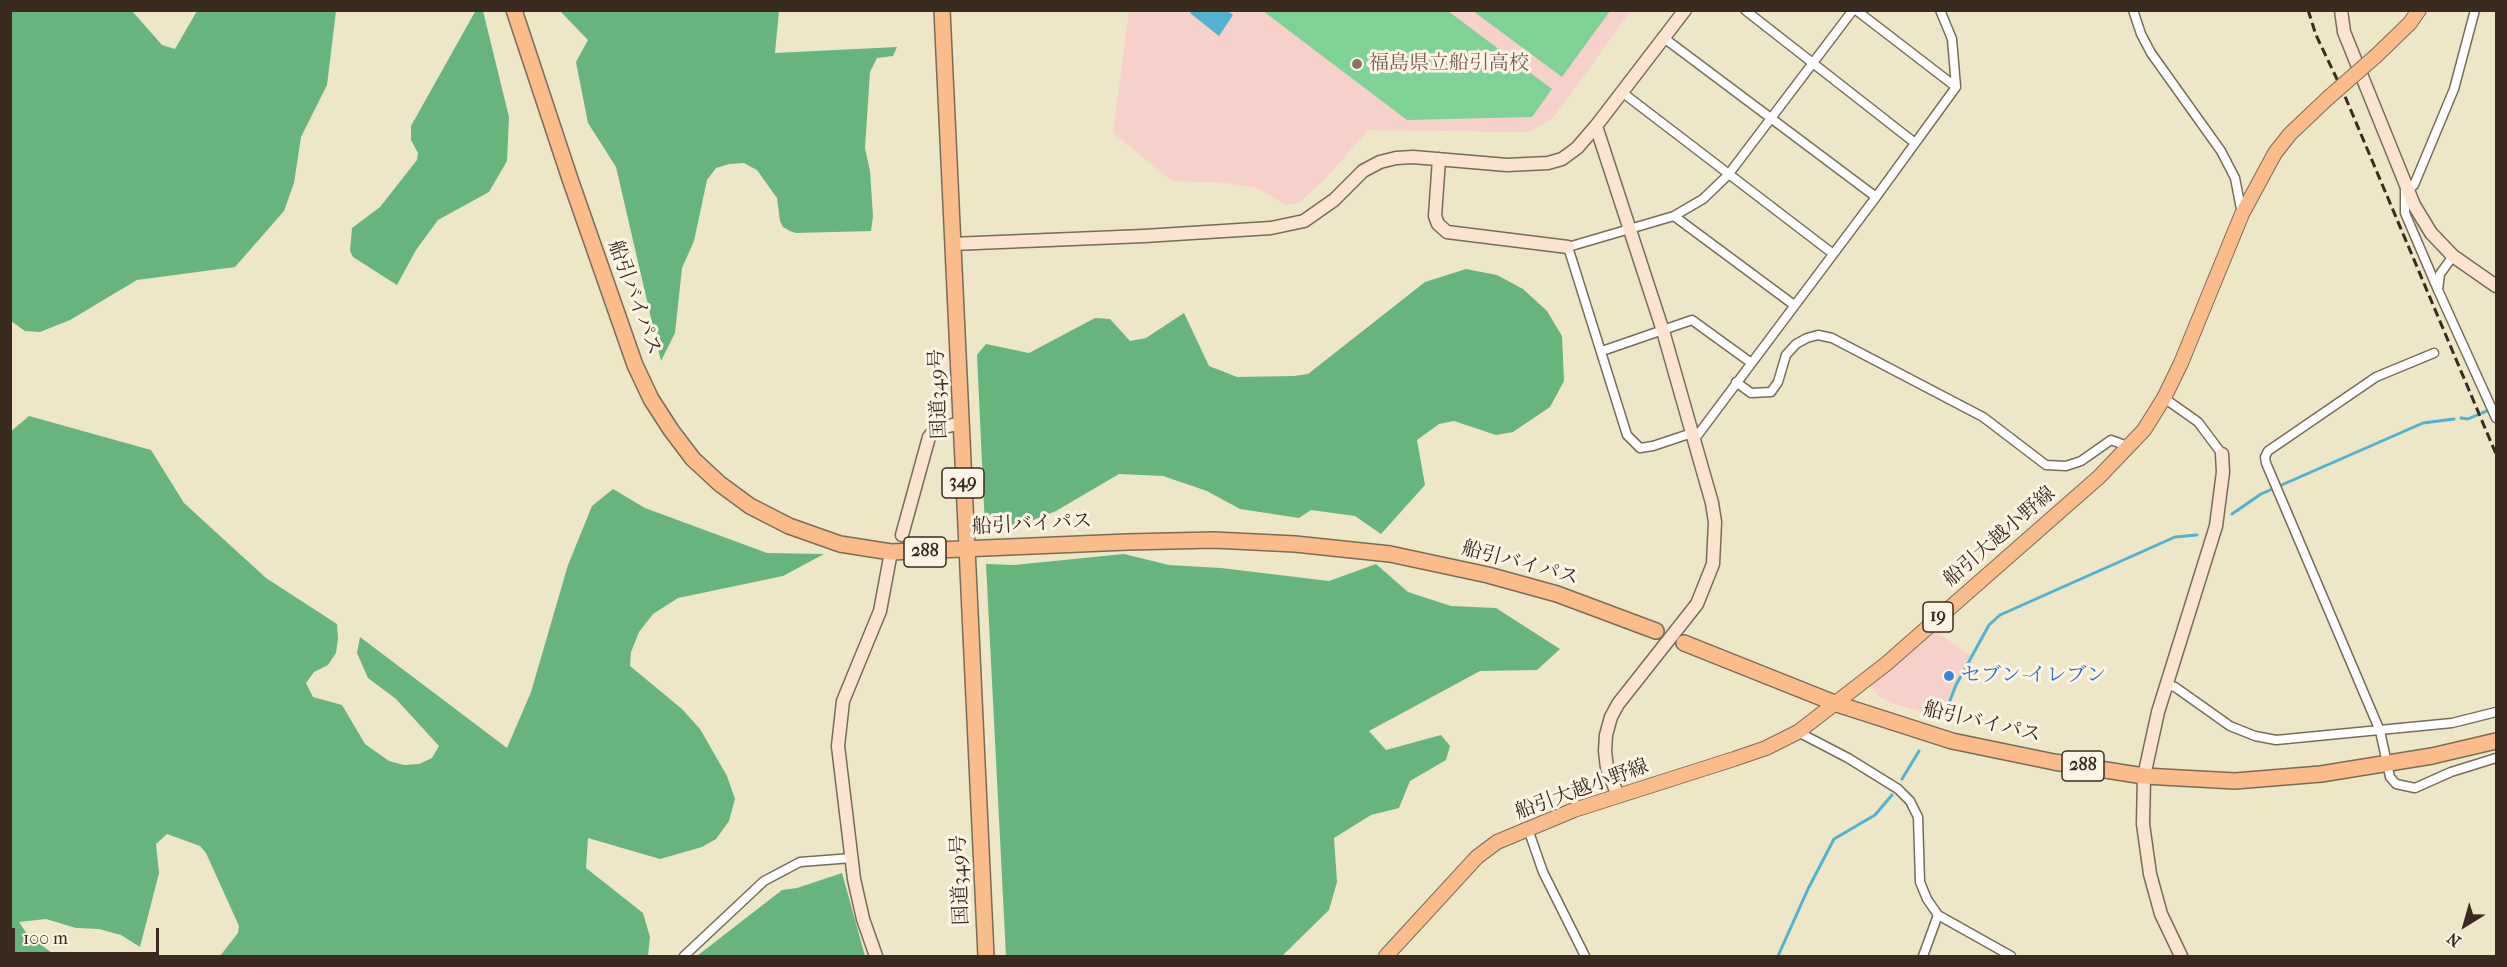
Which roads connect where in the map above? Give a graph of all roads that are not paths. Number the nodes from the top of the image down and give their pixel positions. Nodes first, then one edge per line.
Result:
1 (514, 10) edge
2 (942, 10) edge
3 (1685, 10) edge
4 (1745, 10) edge
5 (1854, 10) edge
6 (1940, 10) edge
7 (2133, 10) edge
8 (2341, 10) edge
9 (2419, 10) edge
10 (2475, 10) edge
11 (1664, 38) junction
12 (1813, 63) junction
13 (1956, 87) junction
14 (1623, 93) junction
15 (1770, 118) junction
16 (1596, 126) junction
17 (1915, 143) junction
18 (1439, 159) junction
19 (1728, 175) junction
20 (2406, 187) junction
21 (1876, 197) junction
22 (2242, 214) junction
23 (1674, 216) junction
24 (1630, 230) junction
25 (952, 244) junction
26 (1568, 247) junction
27 (1832, 253) junction
28 (2453, 256) junction
29 (2496, 286) edge
30 (2438, 290) junction
31 (1794, 305) junction
32 (1663, 331) junction
33 (1602, 351) junction
34 (2434, 353) dead end
35 (1750, 363) junction
36 (1736, 382) junction
37 (2164, 398) junction
38 (2496, 418) edge
39 (961, 423) junction
40 (1693, 436) junction
41 (2130, 447) junction
42 (2222, 454) joint
43 (902, 535) dead end
44 (966, 550) junction
45 (891, 552) junction
46 (1656, 631) dead end
47 (1684, 643) dead end
48 (2166, 685) junction
49 (1837, 704) junction
50 (2496, 712) edge
51 (2380, 731) junction
52 (1798, 732) junction
53 (2496, 741) edge
54 (2496, 758) edge
55 (2386, 765) junction
56 (2144, 777) junction
57 (1618, 796) junction
58 (1528, 829) junction
59 (852, 858) junction
60 (1938, 915) junction
61 (684, 957) edge
62 (876, 957) edge
63 (986, 957) edge
64 (1386, 957) edge
65 (1585, 957) edge
66 (1923, 957) edge
67 (2011, 957) edge
68 (2181, 957) edge

1 - 45 highway, 船引バイパス / 288
2 - 25 highway, 国道349号 / 349
3 - 11 street
4 - 12 street
5 - 12 street
5 - 13 street
6 - 13 street
7 - 22 street
8 - 20 street
9 - 22 main road, 船引大越小野線 / 19, bridge
10 - 20 street
11 - 14 street
11 - 15 street
12 - 15 street
12 - 17 street
13 - 17 street
14 - 16 street
14 - 19 street
15 - 19 street
15 - 21 street
16 - 18 street
16 - 24 street
17 - 21 street
18 - 25 street
18 - 26 street
19 - 23 street
19 - 27 street
20 - 28 street
20 - 30 street
21 - 27 street
22 - 37 main road, 船引大越小野線 / 19
23 - 24 street
23 - 31 street
24 - 26 street
24 - 32 street
25 - 39 highway, 国道349号 / 349
26 - 33 street
27 - 31 street
28 - 29 street
28 - 30 street
30 - 38 street
31 - 35 street
32 - 33 street
32 - 35 street
32 - 40 street
33 - 40 street
34 - 51 street
35 - 36 street
36 - 40 street
36 - 41 street
37 - 41 main road, 船引大越小野線 / 19
37 - 42 street
39 - 43 street
39 - 44 highway, 国道349号 / 349
40 - 57 street
41 - 49 main road, 船引大越小野線 / 19
42 - 48 street
44 - 45 highway, 船引バイパス / 288
44 - 46 highway, 船引バイパス / 288
44 - 63 highway, 国道349号 / 349
45 - 59 street
47 - 49 highway, 船引バイパス / 288
48 - 51 street
48 - 56 street
49 - 52 main road, 船引大越小野線 / 19
49 - 56 highway, 船引バイパス / 288
50 - 51 street
51 - 55 street
52 - 57 main road, 船引大越小野線 / 19
52 - 60 street
53 - 55 highway, 船引バイパス / 288
54 - 55 street
55 - 56 highway, 船引バイパス / 288
56 - 68 street
57 - 58 main road, 船引大越小野線 / 19
58 - 64 main road, 船引大越小野線 / 19
58 - 65 street
59 - 61 street
59 - 62 street
60 - 66 street
60 - 67 street

